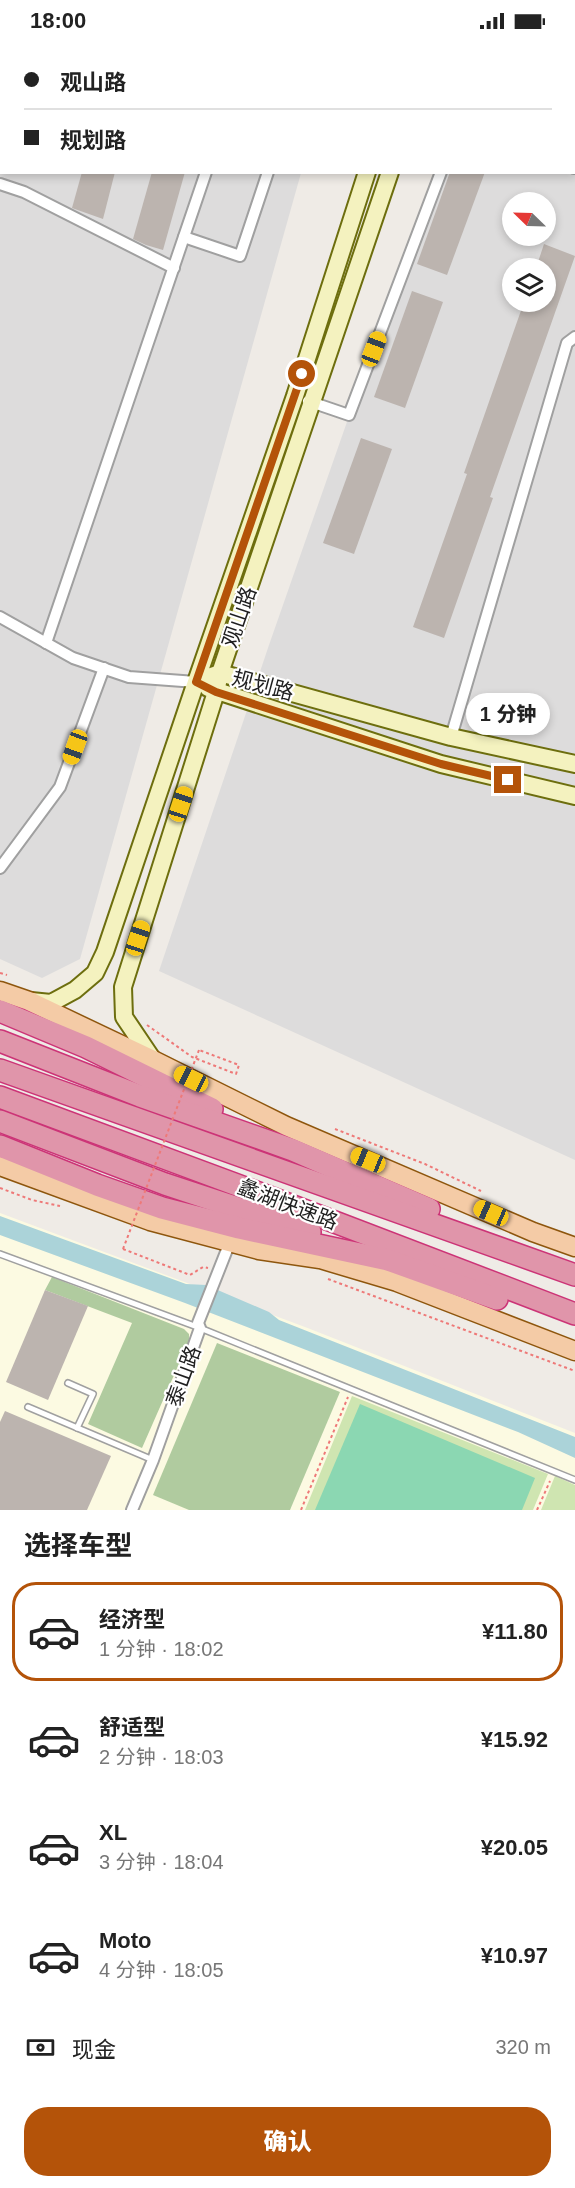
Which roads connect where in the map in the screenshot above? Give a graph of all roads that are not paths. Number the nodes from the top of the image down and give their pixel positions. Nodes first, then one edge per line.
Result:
1 (205, 174) edge
2 (267, 174) edge
3 (366, 174) edge
4 (389, 174) edge
5 (440, 174) edge
6 (0, 184) edge
7 (184, 237) junction
8 (174, 268) junction
9 (575, 337) edge
10 (295, 396) junction
11 (313, 403) junction
12 (0, 617) edge
13 (46, 643) junction
14 (104, 668) junction
15 (220, 673) junction
16 (196, 682) junction
17 (216, 692) junction
18 (451, 737) junction
19 (575, 764) edge
20 (575, 796) edge
21 (0, 868) edge
22 (5, 984) edge
23 (29, 1001) junction
24 (0, 1011) edge
25 (0, 1041) edge
26 (153, 1060) junction
27 (0, 1070) edge
28 (0, 1097) edge
29 (0, 1121) edge
30 (0, 1146) edge
31 (293, 1150) junction
32 (0, 1166) edge
33 (230, 1242) junction
34 (575, 1247) edge
35 (0, 1254) edge
36 (388, 1260) junction
37 (566, 1272) edge
38 (575, 1314) edge
39 (199, 1325) junction
40 (575, 1327) edge
41 (575, 1351) edge
42 (68, 1383) dead end
43 (28, 1407) dead end
44 (77, 1428) junction
45 (153, 1460) junction
46 (575, 1480) edge
47 (132, 1510) edge

1 - 7 street
2 - 7 street
3 - 10 main road, 观山路
4 - 11 main road, 观山路
5 - 11 street
6 - 8 street
7 - 8 street
8 - 13 street
9 - 18 street
10 - 11 street
10 - 16 main road, 观山路
11 - 15 main road, 观山路
12 - 13 street
13 - 14 street
14 - 16 street
14 - 21 street
15 - 16 main road, 规划路
15 - 17 main road, 观山路
15 - 18 main road, 规划路
16 - 17 main road, 规划路
16 - 23 main road, 观山路
17 - 20 main road, 规划路
17 - 26 main road, 观山路
18 - 19 main road, 规划路
22 - 23 main road
23 - 26 main road
24 - 31 highway
25 - 31 highway
26 - 34 main road
27 - 37 highway, 蠡湖快速路
28 - 38 highway, 蠡湖快速路
29 - 36 highway
30 - 36 highway
31 - 37 highway
32 - 33 main road
33 - 39 street, 泰山路
33 - 41 main road
35 - 39 lane
36 - 40 highway
39 - 45 street, 泰山路
39 - 46 lane
42 - 44 lane
43 - 44 lane
44 - 45 lane
45 - 47 street, 泰山路

